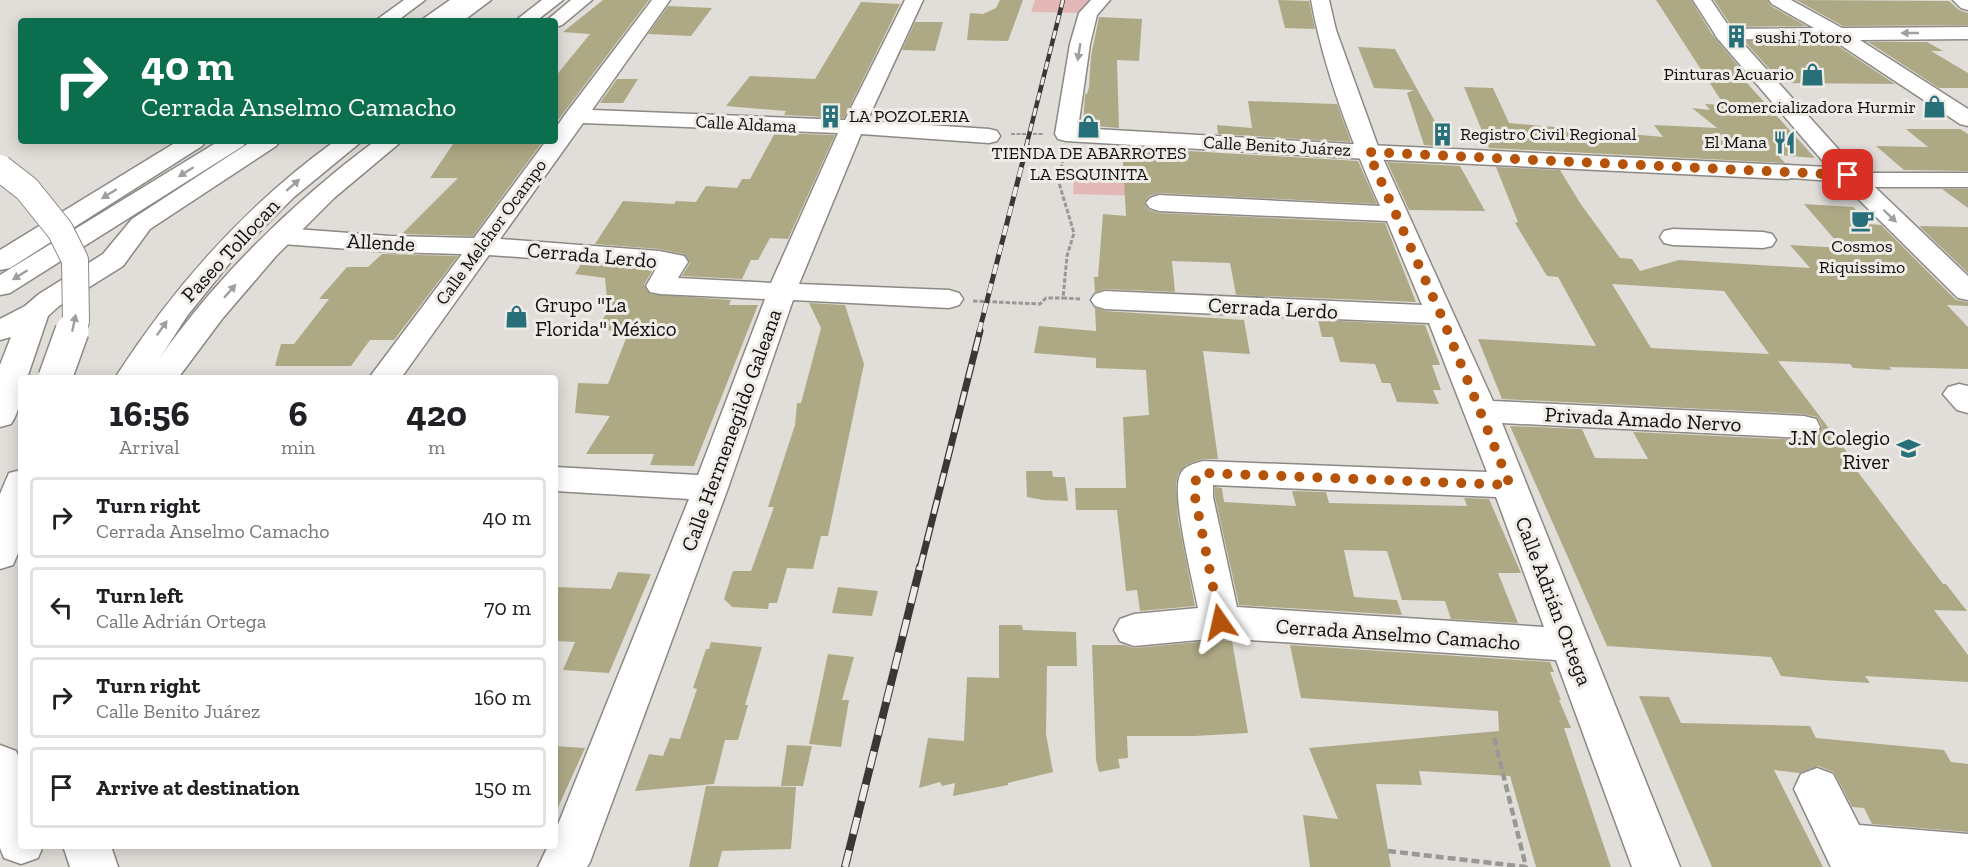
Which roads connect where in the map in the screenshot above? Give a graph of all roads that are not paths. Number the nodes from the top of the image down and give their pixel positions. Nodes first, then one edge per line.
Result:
1 (416, 0) edge
2 (463, 0) edge
3 (482, 0) edge
4 (554, 0) edge
5 (583, 0) edge
6 (661, 0) edge
7 (914, 0) edge
8 (1101, 0) edge
9 (1320, 0) edge
10 (1702, 0) edge
11 (1778, 0) edge
12 (1962, 0) edge
13 (1968, 4) edge
14 (389, 18) edge
15 (434, 18) edge
16 (455, 18) edge
17 (528, 18) edge
18 (558, 19) edge
19 (1836, 33) junction
20 (1968, 33) edge
21 (1725, 35) junction
22 (575, 116) junction
23 (1968, 119) edge
24 (852, 128) junction
25 (989, 136) road end
26 (558, 140) edge
27 (189, 144) edge
28 (230, 144) edge
29 (262, 144) edge
30 (346, 144) edge
31 (386, 144) edge
32 (555, 144) edge
33 (1368, 152) junction
34 (0, 168) edge
35 (1848, 175) junction
36 (1968, 180) edge
37 (1159, 203) dead end
38 (1397, 214) junction
39 (282, 236) junction
40 (1673, 237) dead end
41 (1763, 240) dead end
42 (480, 246) junction
43 (0, 262) edge
44 (0, 287) edge
45 (782, 290) junction
46 (1968, 292) edge
47 (949, 298) road end
48 (1105, 300) road end
49 (35, 312) junction
50 (1441, 315) junction
51 (0, 331) edge
52 (56, 375) edge
53 (133, 375) edge
54 (164, 375) edge
55 (387, 375) edge
56 (1481, 411) junction
57 (0, 416) edge
58 (1804, 427) dead end
59 (558, 479) edge
60 (1510, 485) junction
61 (711, 488) junction
62 (18, 492) edge
63 (0, 555) edge
64 (1220, 622) junction
65 (1134, 630) dead end
66 (1570, 645) junction
67 (0, 765) edge
68 (1817, 789) dead end
69 (18, 832) edge
70 (24, 849) edge
71 (88, 849) edge
72 (1851, 856) edge
73 (1968, 857) edge
74 (29, 867) edge
75 (94, 867) edge
76 (562, 867) edge
77 (1656, 867) edge

1 - 14 main road
2 - 15 main road
3 - 16 main road
4 - 17 main road
5 - 18 main road
6 - 22 main road, Calle Melchor Ocampo
7 - 24 main road, Calle Hermenegildo Galeana
8 -> 33 main road, Calle Benito Juárez
9 - 33 main road, Calle Adrián Ortega
10 - 21 main road
11 - 19 main road
12 - 13 main road
20 -> 19 main road
19 - 21 main road
19 - 23 main road
21 - 35 main road
22 - 24 main road, Calle Aldama
22 - 26 main road, Calle Melchor Ocampo
24 - 25 main road, Calle Aldama
24 - 45 main road, Calle Hermenegildo Galeana
27 -> 43 main road
28 -> 44 main road
29 - 49 main road
53 -> 30 main road, Paseo Tollocan
31 - 39 main road
32 - 42 main road, Calle Melchor Ocampo
33 - 35 main road, Calle Benito Juárez
33 - 38 main road, Calle Adrián Ortega
52 -> 34 main road, bridge
35 - 36 main road, Calle Benito Juárez
35 -> 46 main road
37 - 38 main road
38 - 50 main road, Calle Adrián Ortega
39 - 42 main road, Allende
54 -> 39 main road
40 - 41 main road
42 - 45 main road, Cerrada Lerdo
42 - 55 main road, Calle Melchor Ocampo
45 - 47 main road, Cerrada Lerdo
45 - 61 main road, Calle Hermenegildo Galeana
48 - 50 main road, Cerrada Lerdo
49 - 51 main road
49 - 57 main road
50 - 56 main road, Calle Adrián Ortega
56 - 58 main road, Privada Amado Nervo
56 - 60 main road, Calle Adrián Ortega
59 - 61 main road
60 - 64 main road
60 - 66 main road, Calle Adrián Ortega
61 - 76 main road, Calle Hermenegildo Galeana
62 - 63 main road
64 - 65 main road, Cerrada Anselmo Camacho
64 - 66 main road, Cerrada Anselmo Camacho
66 - 77 main road, Calle Adrián Ortega
67 - 69 main road
68 - 72 main road
70 - 74 main road
71 - 75 main road
72 - 73 main road

